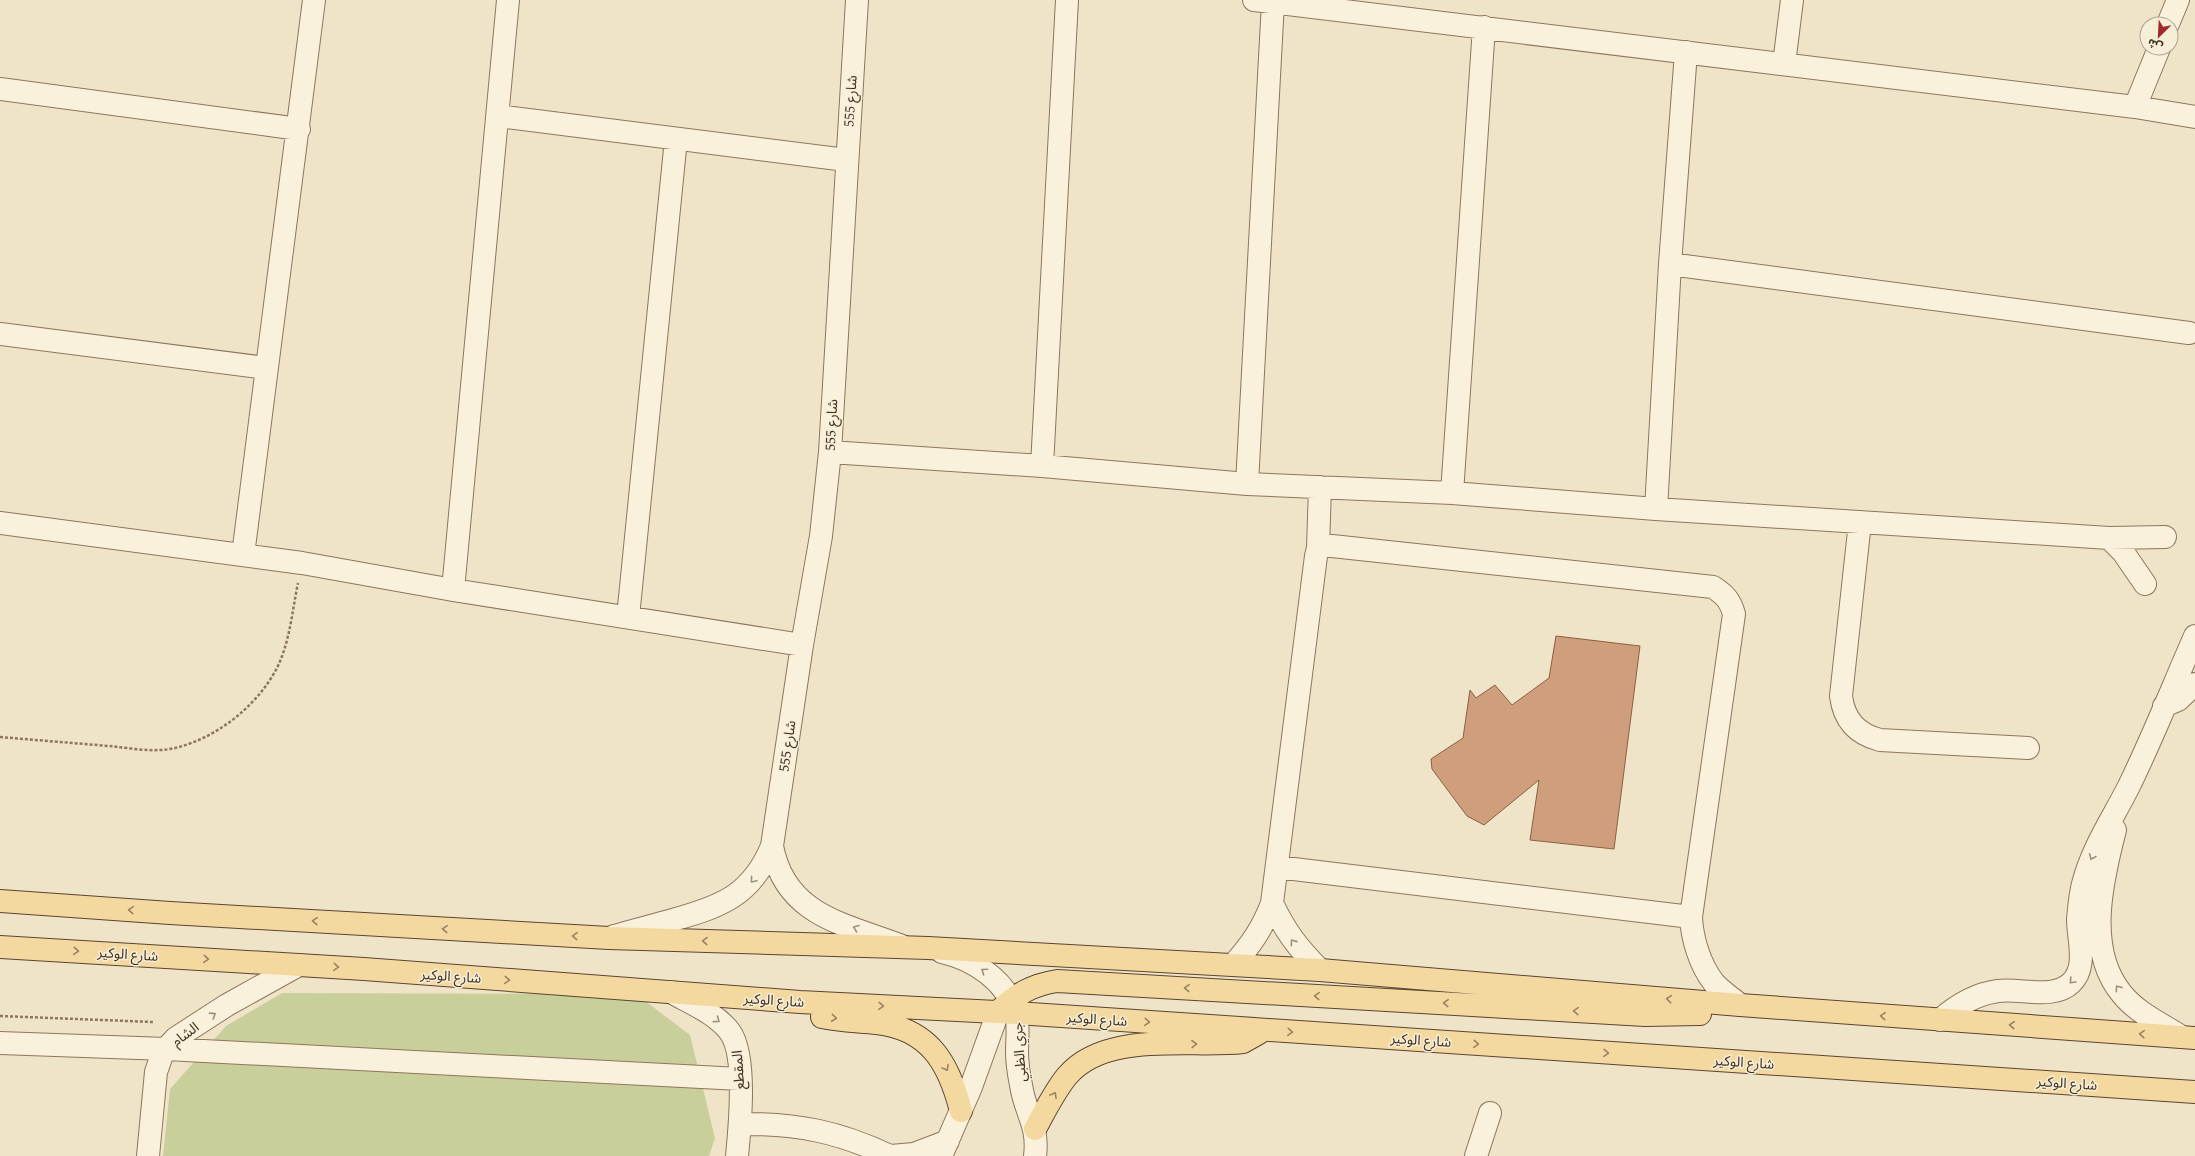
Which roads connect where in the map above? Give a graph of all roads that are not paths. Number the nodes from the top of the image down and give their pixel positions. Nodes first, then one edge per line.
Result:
1 (314, 0) edge
2 (508, 0) edge
3 (857, 0) edge
4 (1067, 0) edge
5 (1792, 0) edge
6 (2178, 0) edge
7 (1263, 1) edge
8 (1398, 8) edge
9 (2171, 16) edge
10 (1484, 27) junction
11 (1686, 52) junction
12 (2156, 56) edge
13 (1784, 64) junction
14 (0, 89) edge
15 (2135, 107) junction
16 (498, 116) junction
17 (2195, 117) edge
18 (298, 129) junction
19 (676, 139) junction
20 (846, 160) junction
21 (1670, 264) junction
22 (2189, 333) dead end
23 (0, 334) edge
24 (266, 368) junction
25 (830, 452) junction
26 (1042, 466) junction
27 (1247, 484) junction
28 (1320, 487) junction
29 (1452, 493) junction
30 (1656, 509) junction
31 (1860, 522) junction
32 (0, 523) edge
33 (2109, 538) junction
34 (2165, 538) dead end
35 (1318, 548) junction
36 (243, 555) junction
37 (2145, 584) dead end
38 (453, 590) junction
39 (628, 617) junction
40 (2195, 636) edge
41 (802, 645) junction
42 (2195, 684) edge
43 (2164, 706) junction
44 (2028, 748) dead end
45 (2130, 785) junction
46 (772, 846) junction
47 (1276, 867) junction
48 (0, 901) edge
49 (1272, 903) junction
50 (1691, 917) junction
51 (609, 938) junction
52 (0, 947) edge
53 (905, 947) junction
54 (928, 948) junction
55 (299, 965) junction
56 (1233, 965) junction
57 (1320, 970) junction
58 (671, 992) junction
59 (800, 1002) junction
60 (1740, 1005) junction
61 (1008, 1009) junction
62 (1940, 1020) junction
63 (1263, 1030) junction
64 (2188, 1038) edge
65 (0, 1043) edge
66 (166, 1049) junction
67 (740, 1079) junction
68 (2195, 1092) edge
69 (961, 1111) junction
70 (1490, 1113) dead end
71 (740, 1124) junction
72 (1035, 1129) junction
73 (944, 1149) edge
74 (148, 1156) edge
75 (737, 1156) edge
76 (891, 1156) edge
77 (1035, 1156) edge
78 (1476, 1156) edge

1 - 18 street
2 - 16 street
3 - 20 street, شارع 555
4 - 26 street
5 - 13 street
6 - 9 street
7 - 8 street
7 - 27 street
8 - 10 street
10 - 11 street
10 - 29 street
11 - 13 street
11 - 21 street
12 - 15 street
13 - 15 street
14 - 18 street
15 - 17 street
16 - 19 street
16 - 38 street
18 - 24 street
19 - 20 street
19 - 39 street
20 - 25 street, شارع 555
21 - 22 street
21 - 30 street
23 - 24 street
24 - 36 street
25 - 26 street
25 - 41 street, شارع 555
26 - 27 street
27 - 28 street
28 - 29 street
28 - 35 street
29 - 30 street
30 - 31 street
31 - 33 street
31 - 44 street
32 - 36 street
33 - 34 street
33 - 37 street
35 - 47 street
35 - 50 street
36 - 38 street
38 - 39 street
39 - 41 street
40 - 43 street
41 - 46 street, شارع 555
42 - 43 street
43 - 45 street
45 -> 62 street
64 -> 45 street
46 -> 51 street, شارع 555
53 -> 46 street, شارع 555
47 - 49 street
47 - 50 street
51 -> 48 main road
49 - 56 street
57 -> 49 street
50 - 60 street
53 -> 51 main road
52 -> 55 main road, شارع الوكير
53 - 54 main road
54 - 56 main road
61 -> 54 street
55 -> 58 main road, شارع الوكير
66 -> 55 street, الشام
56 - 57 main road
60 -> 57 main road
58 - 59 main road, شارع الوكير
58 -> 67 street, المقطع
59 -> 61 main road, شارع الوكير
59 -> 69 main road
60 -> 61 main road
62 -> 60 main road
61 -> 63 main road, شارع الوكير
61 - 69 street, جري الظبي
61 - 72 street, جري الظبي
64 -> 62 main road
63 -> 68 main road, شارع الوكير
72 -> 63 main road
65 - 66 street
66 - 67 street
66 - 74 street, الشام
67 - 71 street, المقطع
69 - 73 street, جري الظبي
70 - 78 street
71 - 75 street, المقطع
71 - 76 street
72 - 77 street, جري الظبي
73 - 76 street

